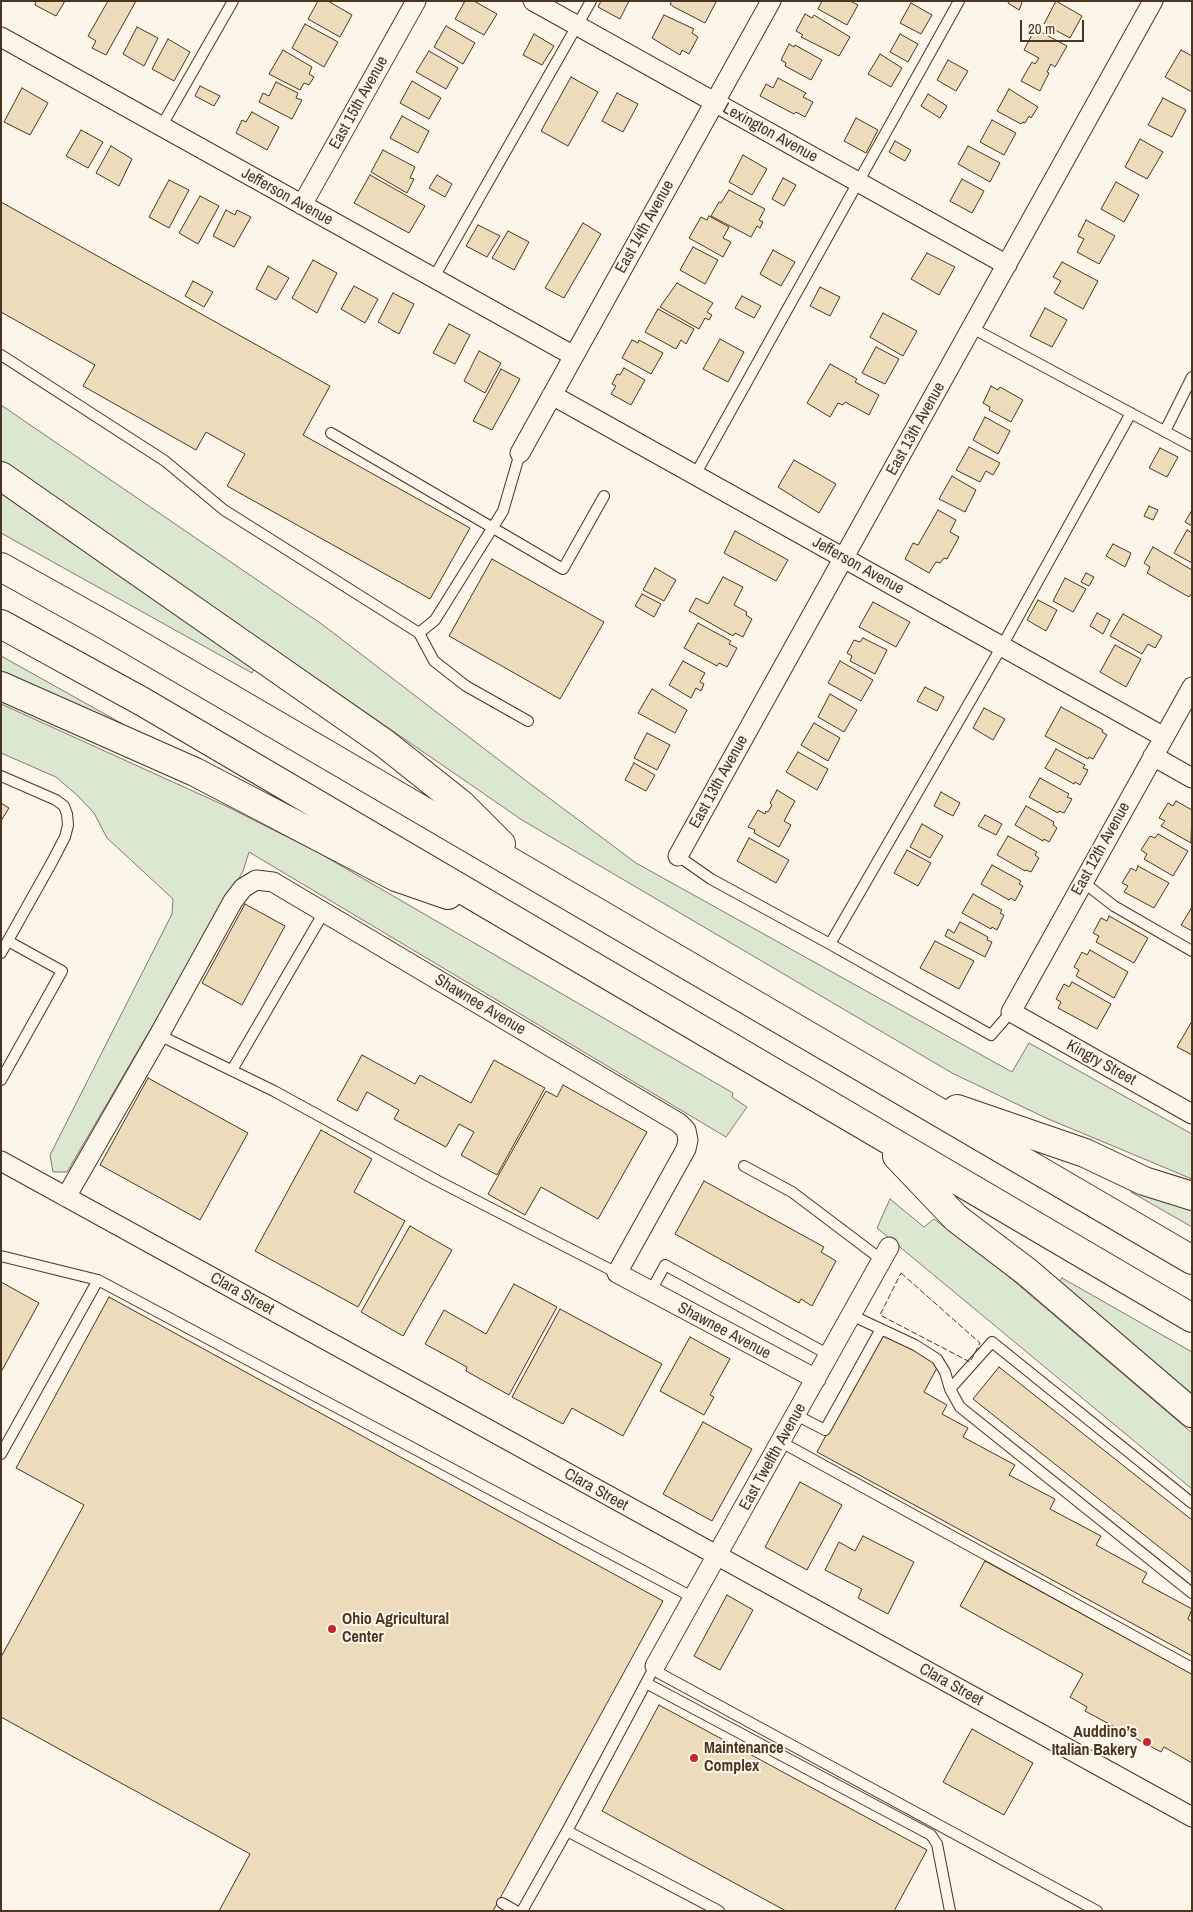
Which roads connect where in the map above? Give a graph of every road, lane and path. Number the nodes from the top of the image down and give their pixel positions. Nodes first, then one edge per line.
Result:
1 (233, 1) edge
2 (416, 1) edge
3 (533, 1) edge
4 (591, 1) edge
5 (771, 1) edge
6 (959, 1) edge
7 (1153, 1) edge
8 (577, 26) junction
9 (1, 37) edge
10 (714, 103) junction
11 (161, 127) junction
12 (858, 182) junction
13 (302, 205) junction
14 (1007, 265) junction
15 (433, 279) junction
16 (972, 328) junction
17 (1, 355) edge
18 (574, 356) junction
19 (1192, 378) edge
20 (552, 396) junction
21 (1131, 413) junction
22 (1165, 431) junction
23 (332, 433) dead end
24 (1192, 446) edge
25 (520, 453) joint
26 (695, 475) junction
27 (1, 476) edge
28 (604, 496) dead end
29 (493, 528) junction
30 (844, 558) junction
31 (1, 567) edge
32 (1, 624) edge
33 (419, 633) junction
34 (1002, 646) junction
35 (1, 686) edge
36 (1192, 687) edge
37 (528, 721) dead end
38 (1164, 737) junction
39 (1153, 756) junction
40 (1, 776) edge
41 (1192, 778) edge
42 (678, 856) joint
43 (527, 870) junction
44 (1083, 882) junction
45 (324, 912) junction
46 (504, 914) junction
47 (8, 941) junction
48 (830, 944) junction
49 (1192, 951) edge
50 (1, 953) edge
51 (1010, 1012) junction
52 (159, 1035) junction
53 (232, 1070) junction
54 (1, 1080) edge
55 (901, 1090) junction
56 (1192, 1114) edge
57 (874, 1132) junction
58 (1, 1161) edge
59 (744, 1166) dead end
60 (66, 1196) junction
61 (1192, 1196) edge
62 (885, 1253) joint
63 (1, 1256) edge
64 (1192, 1260) edge
65 (617, 1273) junction
66 (98, 1280) junction
67 (651, 1291) junction
68 (851, 1315) junction
69 (1192, 1318) edge
70 (881, 1329) junction
71 (829, 1356) junction
72 (816, 1379) junction
73 (950, 1389) junction
74 (1192, 1414) edge
75 (796, 1415) junction
76 (781, 1442) junction
77 (1, 1454) edge
78 (1192, 1503) edge
79 (717, 1557) junction
80 (1192, 1593) edge
81 (694, 1598) junction
82 (655, 1666) junction
83 (1192, 1668) edge
84 (646, 1683) junction
85 (1192, 1817) edge
86 (567, 1831) junction
87 (502, 1903) dead end
88 (516, 1911) edge
89 (522, 1911) edge
90 (719, 1911) edge
91 (950, 1911) edge
92 (1097, 1911) edge

1 - 11 lane
2 - 13 street, East 15th Avenue
3 - 8 street, Lexington Avenue
4 - 8 lane
5 - 10 street, East 14th Avenue
6 - 12 lane
7 - 14 street, East 13th Avenue
8 - 10 street, Lexington Avenue
8 - 15 lane
9 - 11 street, Jefferson Avenue
10 - 12 street, Lexington Avenue
10 - 18 street, East 14th Avenue
11 - 13 street, Jefferson Avenue
12 - 14 street, Lexington Avenue
12 - 26 lane
13 - 15 street, Jefferson Avenue
14 - 16 street, East 13th Avenue
15 - 18 street, Jefferson Avenue
16 - 21 lane
16 - 30 street, East 13th Avenue
17 - 33 lane
18 - 20 street, East 14th Avenue
19 - 22 lane
20 - 25 street, East 14th Avenue
20 - 26 street, Jefferson Avenue
21 - 22 lane
21 - 34 lane
22 - 24 lane
23 - 29 lane
25 - 29 lane
26 - 30 street, Jefferson Avenue
27 - 43 highway
28 - 29 lane
29 - 33 lane
30 - 34 street, Jefferson Avenue
30 - 42 street, East 13th Avenue
31 - 43 highway
32 - 46 highway
33 - 37 lane
34 - 38 street, Jefferson Avenue
34 - 48 lane
35 - 46 highway
36 - 38 street, East 12th Avenue
38 - 39 street, East 12th Avenue
39 - 41 street
39 - 44 street, East 12th Avenue
40 - 47 lane
42 - 48 lane
43 - 55 highway
44 - 49 lane
44 - 51 street, East 12th Avenue
45 - 52 street, Shawnee Avenue
45 - 53 lane
45 - 65 street, Shawnee Avenue
46 - 57 highway
47 - 50 lane
47 - 54 lane
48 - 51 lane
51 - 56 street, Kingry Street
52 - 53 lane
52 - 60 street, Shawnee Avenue
53 - 65 lane
55 - 61 highway
55 - 64 highway
57 - 69 highway
57 - 74 highway
58 - 60 street, Clara Street
59 - 62 lane
60 - 79 street, Clara Street
62 - 68 street, East Twelfth Avenue
63 - 66 lane
65 - 67 street, Shawnee Avenue
66 - 77 lane
66 - 81 lane
67 - 71 lane
67 - 72 street, Shawnee Avenue
68 - 70 lane
68 - 71 street, East Twelfth Avenue
70 - 73 lane
70 - 75 lane
71 - 72 street, East Twelfth Avenue
72 - 75 street, East Twelfth Avenue
73 - 78 lane
73 - 80 lane
75 - 76 street, East Twelfth Avenue
76 - 79 street, East Twelfth Avenue
76 - 83 lane
79 - 81 street, East Twelfth Avenue
79 - 85 street, Clara Street
81 - 82 street, East Twelfth Avenue
82 - 84 lane
82 - 92 lane
84 - 86 lane
84 - 91 lane
86 - 89 lane
86 - 90 lane
87 - 88 lane

